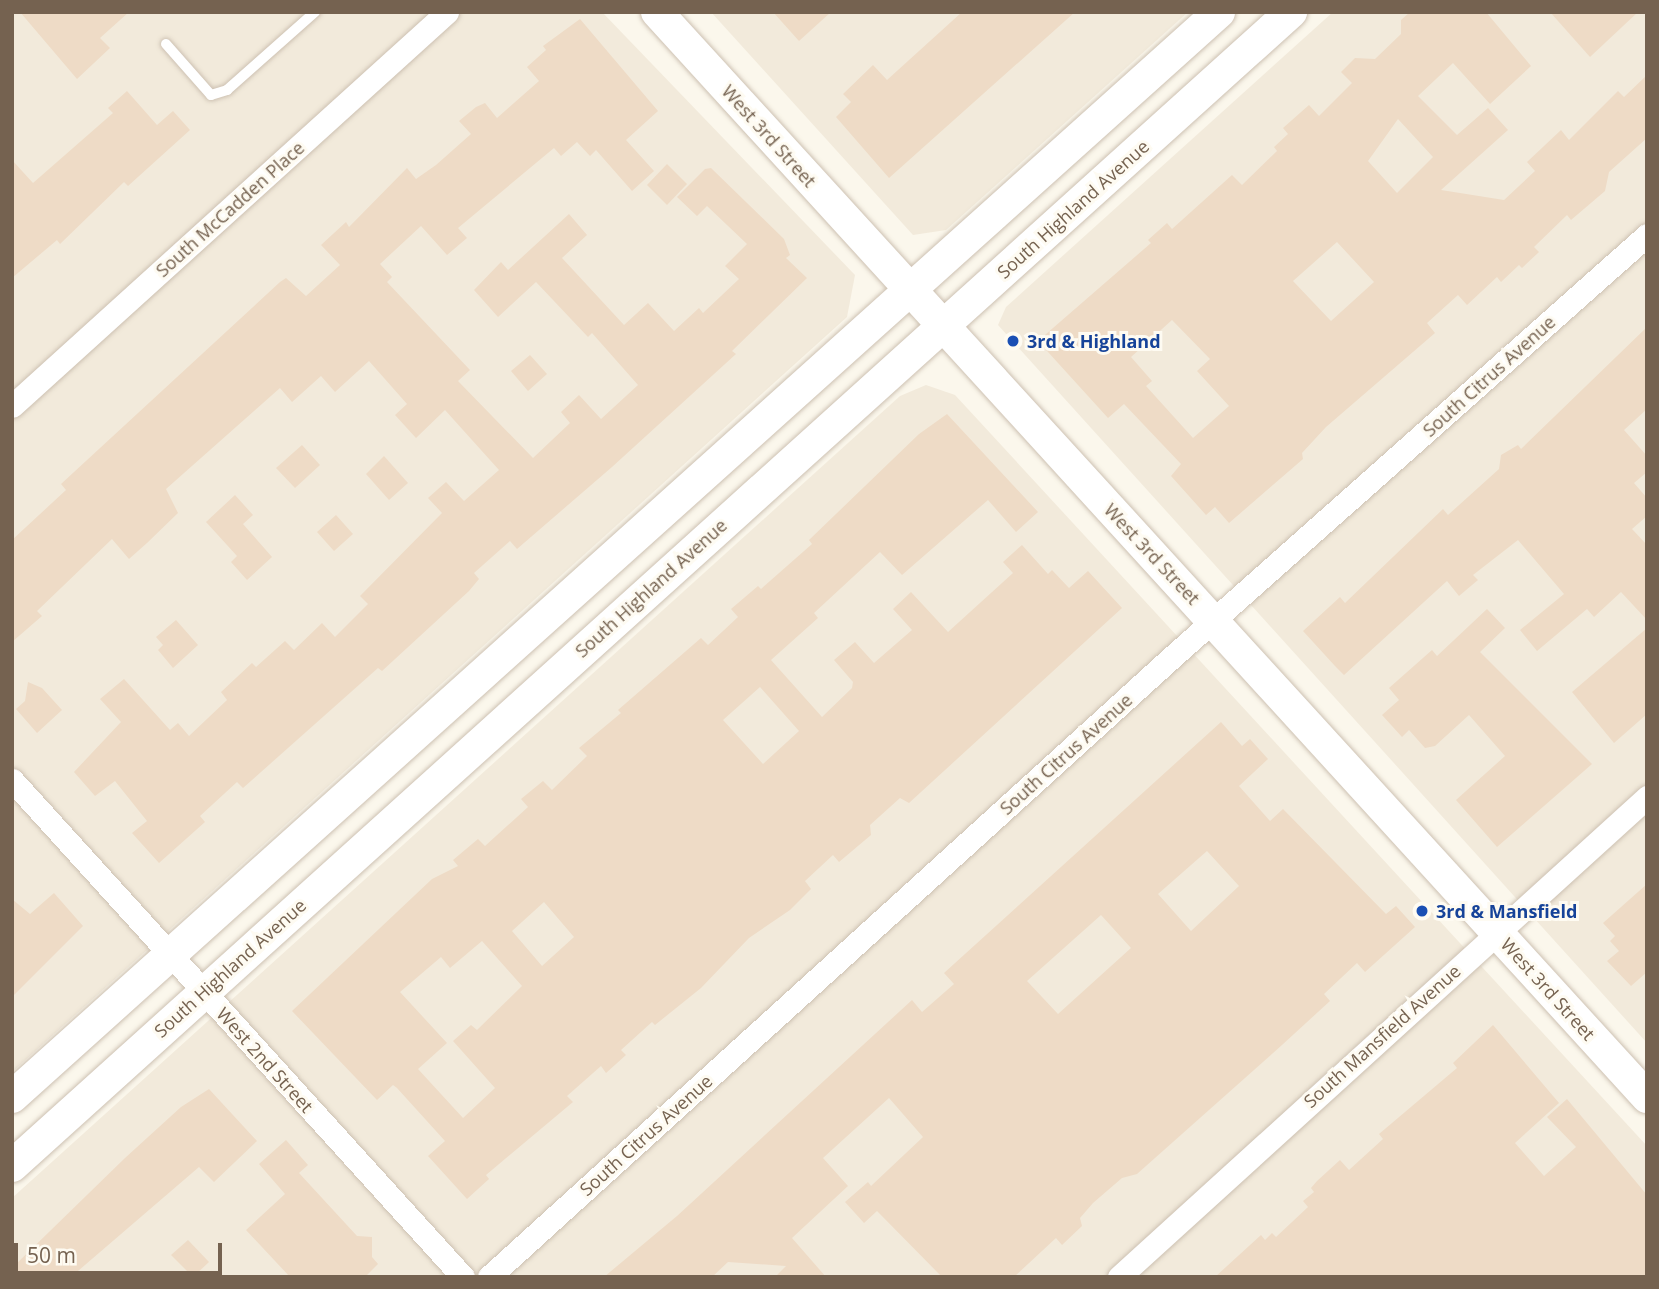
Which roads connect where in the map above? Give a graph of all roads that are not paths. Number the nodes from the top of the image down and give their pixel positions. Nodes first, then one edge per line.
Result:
1 (315, 12) edge
2 (447, 12) edge
3 (657, 12) edge
4 (1219, 12) edge
5 (1291, 12) edge
6 (166, 44) dead end
7 (1647, 235) edge
8 (909, 291) junction
9 (942, 327) junction
10 (12, 406) edge
11 (1214, 620) junction
12 (12, 780) edge
13 (1647, 797) edge
14 (1497, 931) junction
15 (169, 954) junction
16 (203, 992) junction
17 (12, 1097) edge
18 (1647, 1097) edge
19 (12, 1166) edge
20 (463, 1277) edge
21 (489, 1277) edge
22 (1119, 1277) edge

1 - 6 lane
2 - 10 street, South McCadden Place
3 - 8 main road, West 3rd Street
4 - 8 main road
5 - 9 main road, South Highland Avenue
7 - 11 street, South Citrus Avenue
8 - 9 main road, West 3rd Street
8 - 15 main road
9 - 11 main road, West 3rd Street
9 - 16 main road, South Highland Avenue
11 - 14 main road, West 3rd Street
11 - 21 street, South Citrus Avenue
12 - 15 street, West 2nd Street
13 - 14 street, South Mansfield Avenue
14 - 18 main road, West 3rd Street
14 - 22 street, South Mansfield Avenue
15 - 16 street, West 2nd Street
15 - 17 main road
16 - 19 main road, South Highland Avenue
16 - 20 street, West 2nd Street

